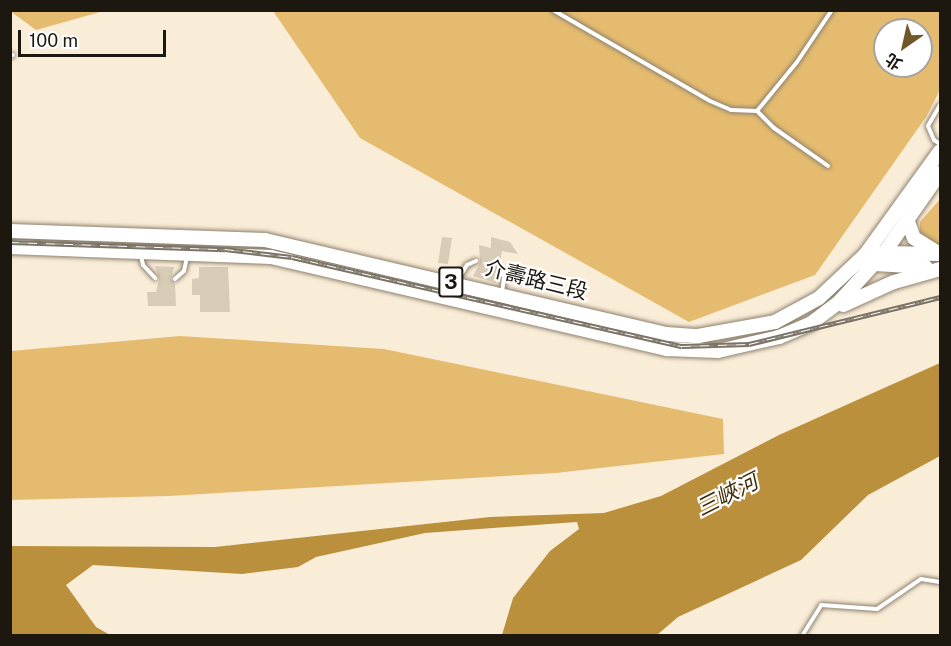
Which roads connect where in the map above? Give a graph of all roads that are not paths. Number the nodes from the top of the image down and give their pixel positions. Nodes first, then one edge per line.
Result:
1 (553, 10) edge
2 (832, 10) edge
3 (940, 105) edge
4 (757, 111) junction
5 (940, 144) edge
6 (940, 151) edge
7 (828, 166) dead end
8 (940, 173) edge
9 (907, 219) junction
10 (10, 231) edge
11 (265, 240) junction
12 (10, 247) edge
13 (140, 249) junction
14 (189, 252) junction
15 (940, 254) edge
16 (264, 256) junction
17 (875, 257) junction
18 (476, 261) dead end
19 (499, 268) dead end
20 (940, 268) edge
21 (155, 278) dead end
22 (175, 279) dead end
23 (455, 283) junction
24 (502, 293) junction
25 (810, 324) junction
26 (940, 582) edge
27 (802, 636) edge

1 - 4 lane
2 - 4 lane
3 - 5 lane
4 - 7 lane
6 - 17 main road, 介壽路三段 / 3
8 - 9 main road, 介壽路三段 / 3
9 - 15 main road
9 - 17 main road, 介壽路三段 / 3
10 - 11 main road, 介壽路三段 / 3
11 - 16 lane
11 - 23 main road, 介壽路三段 / 3
12 - 13 main road, 介壽路三段 / 3
13 - 14 main road, 介壽路三段 / 3
13 - 21 lane
14 - 16 main road, 介壽路三段 / 3
14 - 22 lane
15 - 17 main road
16 - 25 main road, 介壽路三段 / 3
17 - 20 main road
17 - 24 main road, 介壽路三段 / 3
17 - 25 main road, 介壽路三段 / 3
18 - 23 lane
19 - 24 lane
20 - 25 main road
23 - 24 main road, 介壽路三段 / 3
26 - 27 lane

